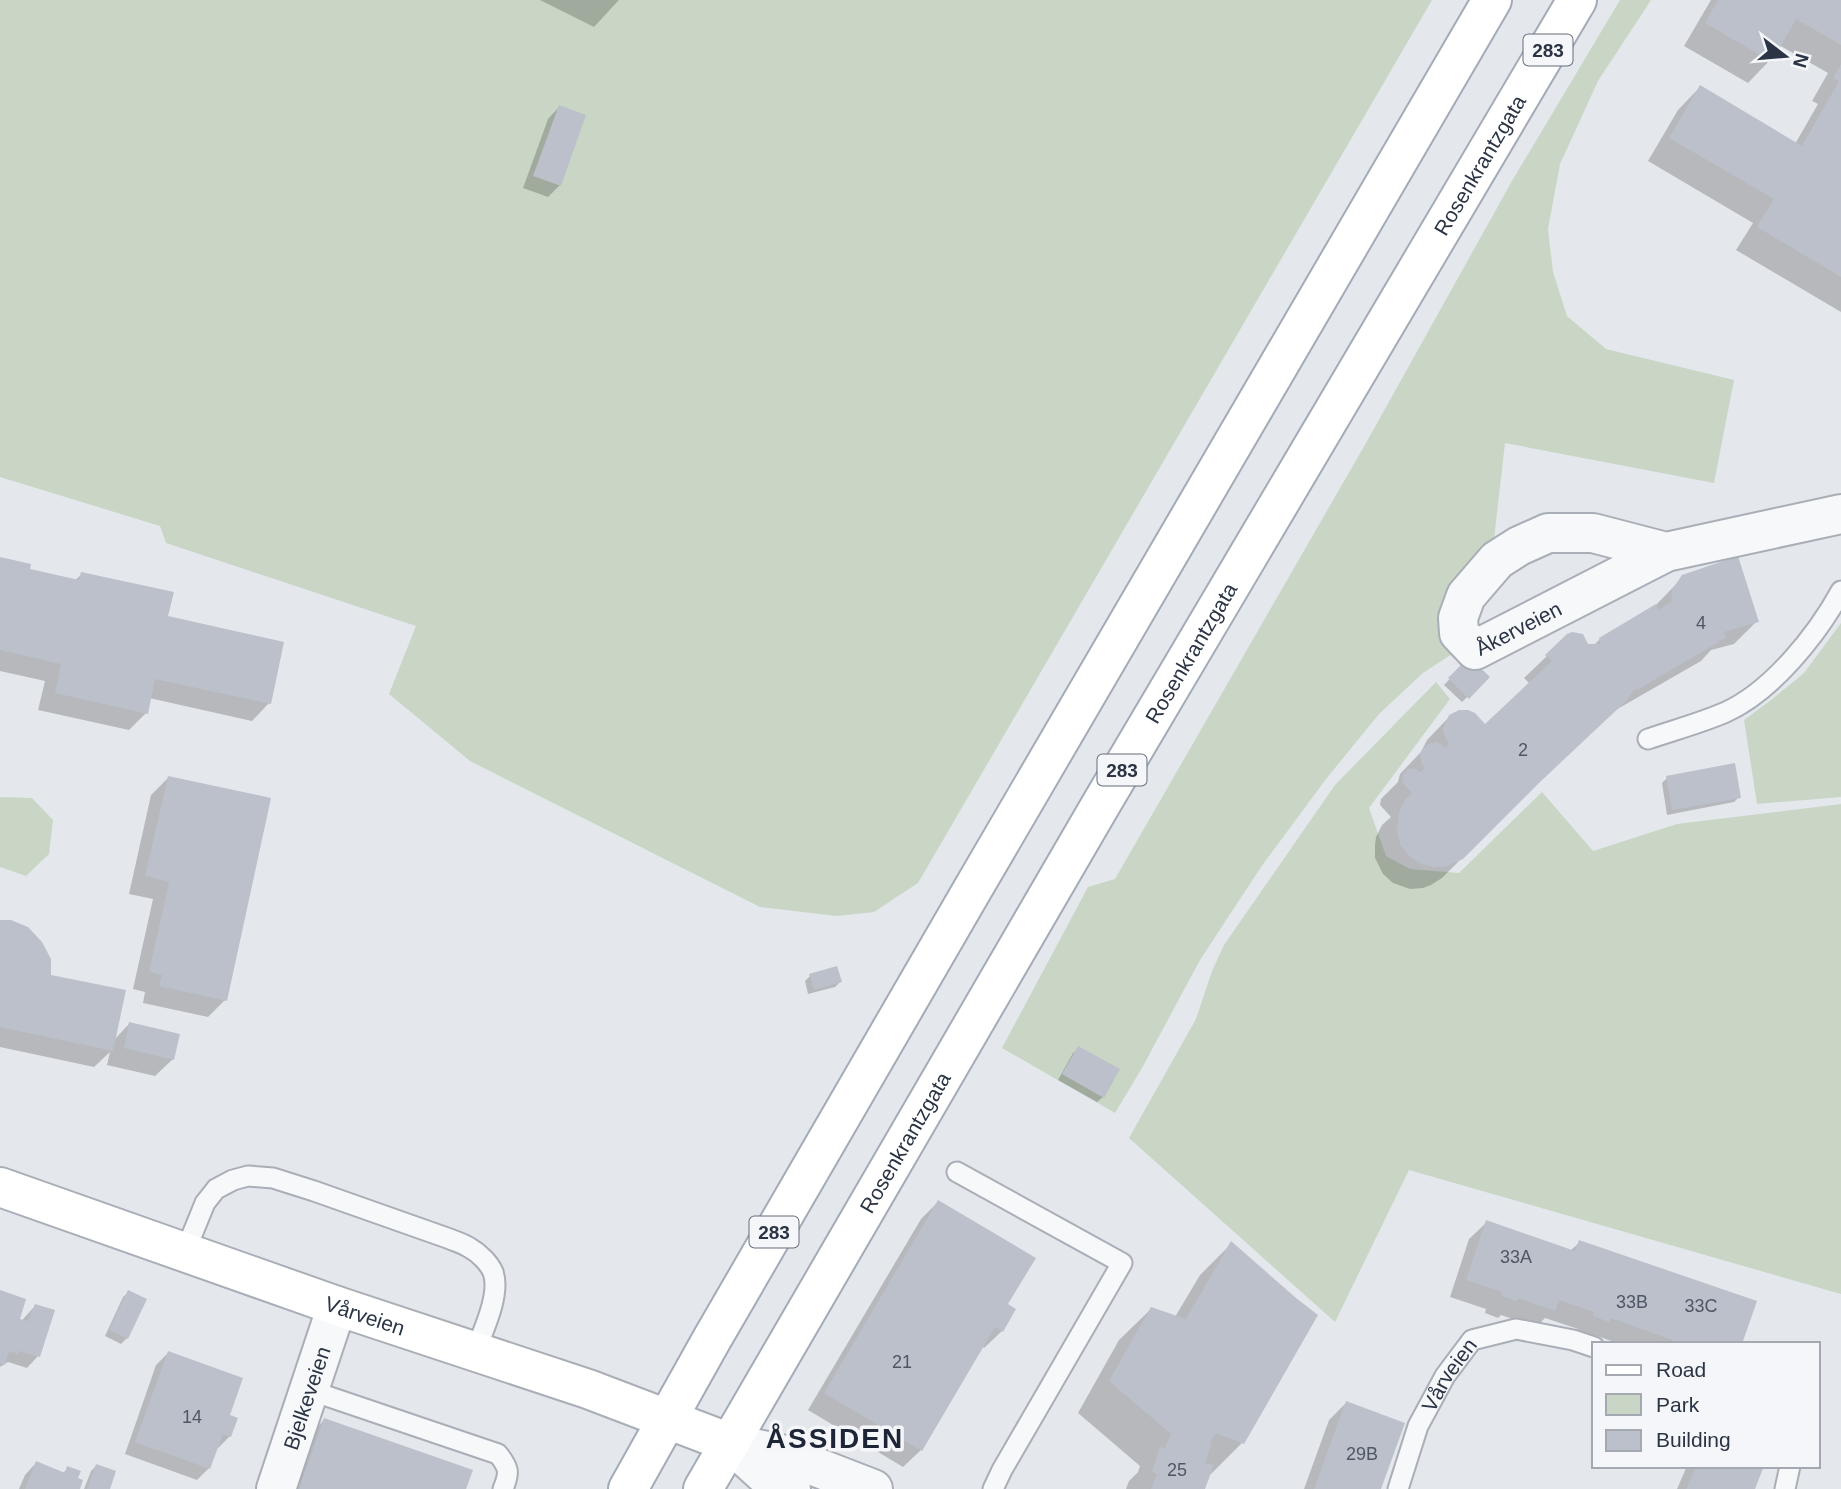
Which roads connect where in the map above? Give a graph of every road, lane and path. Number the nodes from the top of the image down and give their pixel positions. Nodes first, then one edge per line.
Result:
1 (1492, 0) edge
2 (1577, 0) edge
3 (1841, 514) edge
4 (1666, 552) junction
5 (1841, 591) edge
6 (1648, 739) dead end
7 (957, 1172) dead end
8 (0, 1187) edge
9 (185, 1252) junction
10 (337, 1306) junction
11 (1592, 1346) edge
12 (475, 1352) junction
13 (309, 1390) junction
14 (667, 1418) junction
15 (730, 1443) junction
16 (1790, 1468) edge
17 (276, 1489) edge
18 (503, 1489) edge
19 (628, 1489) edge
20 (703, 1489) edge
21 (791, 1489) edge
22 (873, 1489) edge
23 (993, 1489) edge
24 (1398, 1489) edge
25 (1785, 1489) edge

1 - 14 main road, 283
2 - 15 main road, Rosenkrantzgata / 283
3 - 4 street, Åkerveien
4 - 4 street, Åkerveien
5 - 6 lane
7 - 23 lane
8 - 9 main road, Vårveien
9 - 10 main road, Vårveien
9 - 12 lane
10 - 12 main road, Vårveien
10 - 13 street, Bjelkeveien
11 - 24 lane, Vårveien
12 - 14 main road, Vårveien
13 - 17 street, Bjelkeveien
13 - 18 lane
14 - 15 main road, Vårveien
14 - 19 main road, 283
15 - 20 main road, Rosenkrantzgata / 283
15 - 21 street, Vårveien
15 - 22 street, Vårveien
16 - 25 lane

